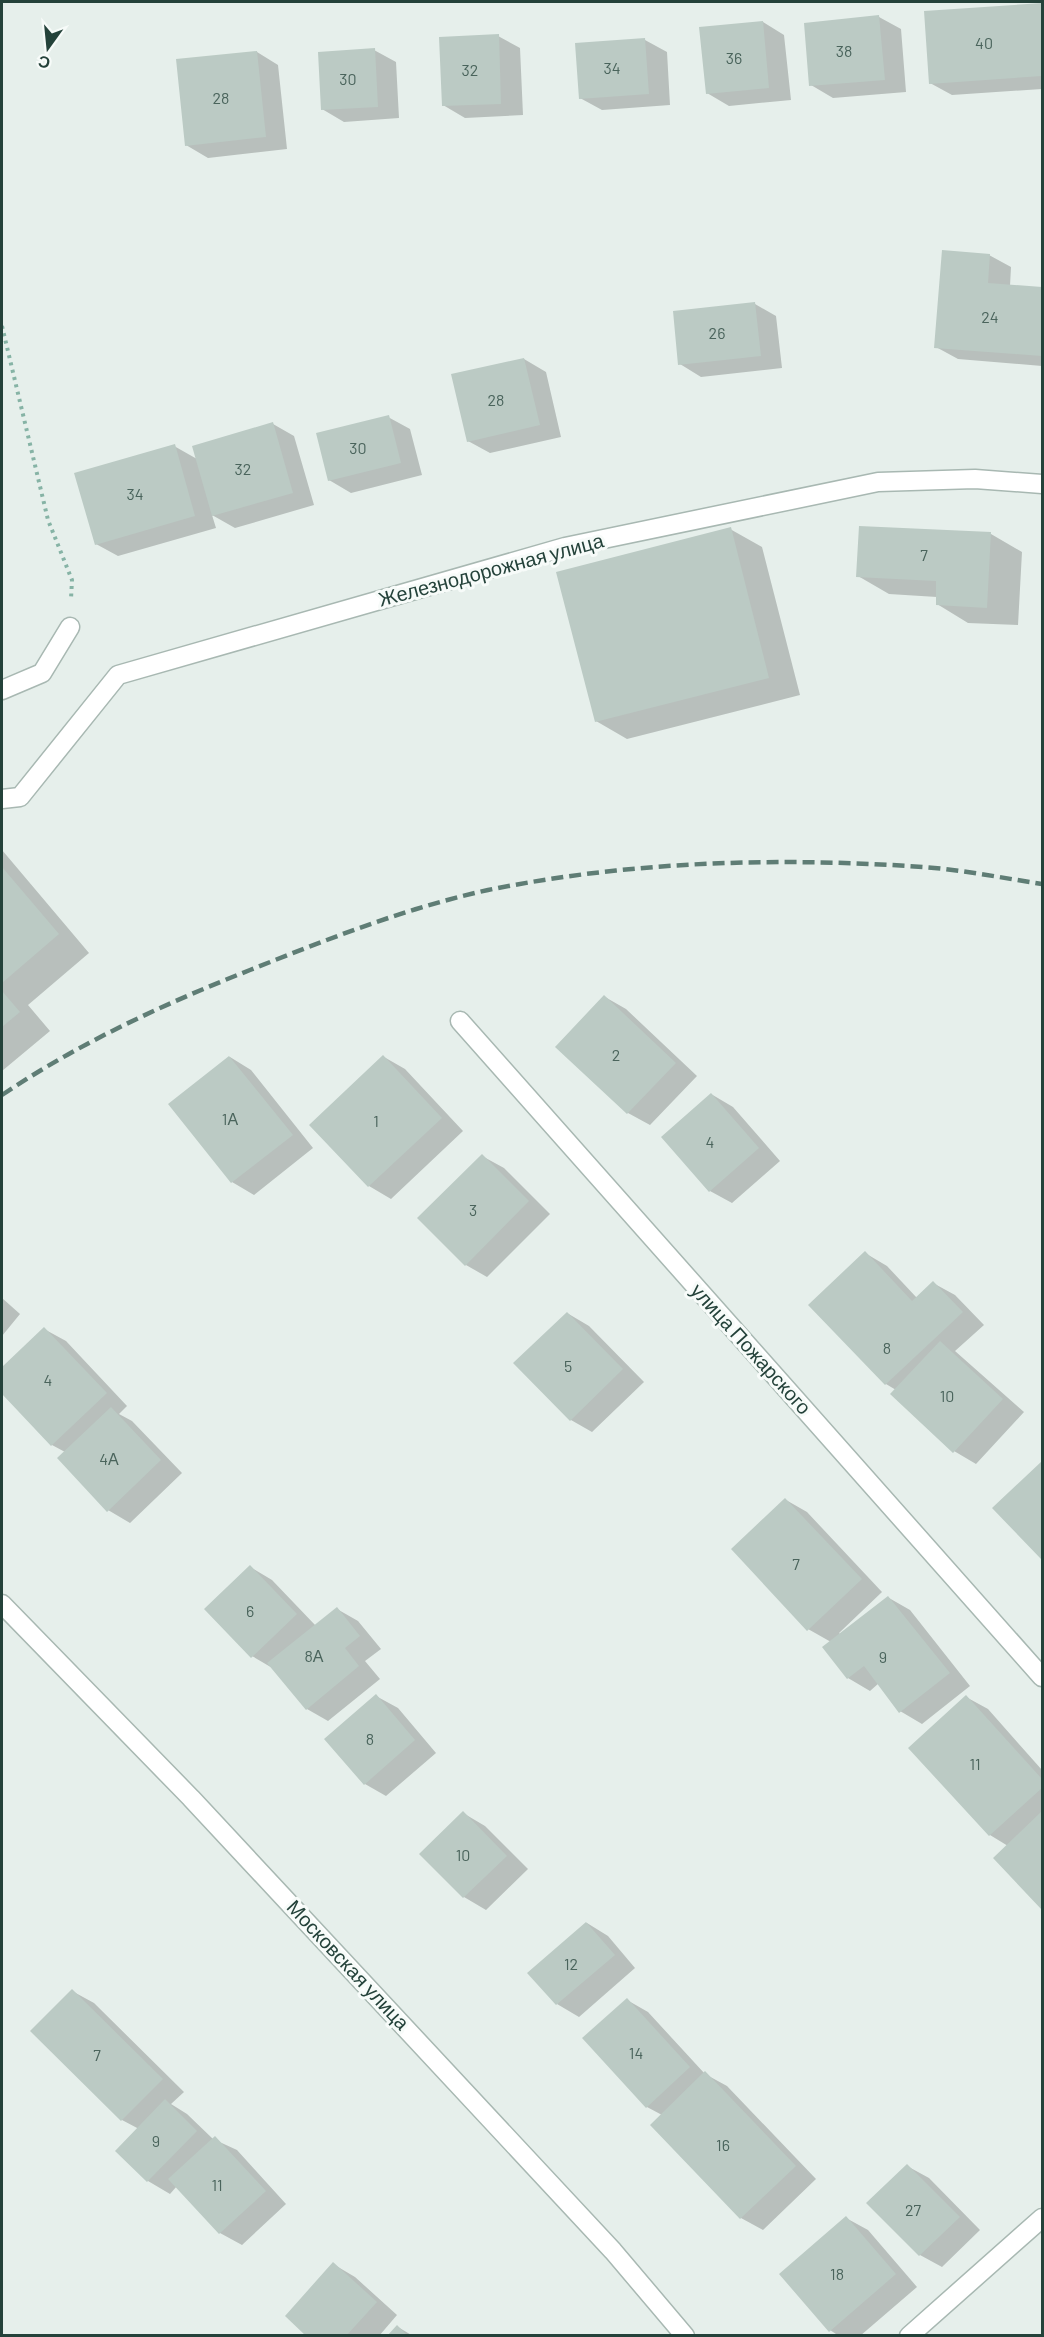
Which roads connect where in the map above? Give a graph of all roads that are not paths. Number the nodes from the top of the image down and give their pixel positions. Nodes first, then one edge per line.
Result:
1 (1042, 484) edge
2 (70, 627) road end
3 (2, 690) edge
4 (2, 799) edge
5 (460, 1021) dead end
6 (2, 1604) edge
7 (1042, 1677) edge
8 (1042, 2218) edge
9 (684, 2336) edge
10 (909, 2336) edge

1 - 4 street, Железнодорожная улица
2 - 3 street
5 - 7 street, улица Пожарского
6 - 9 street, Московская улица
8 - 10 street

